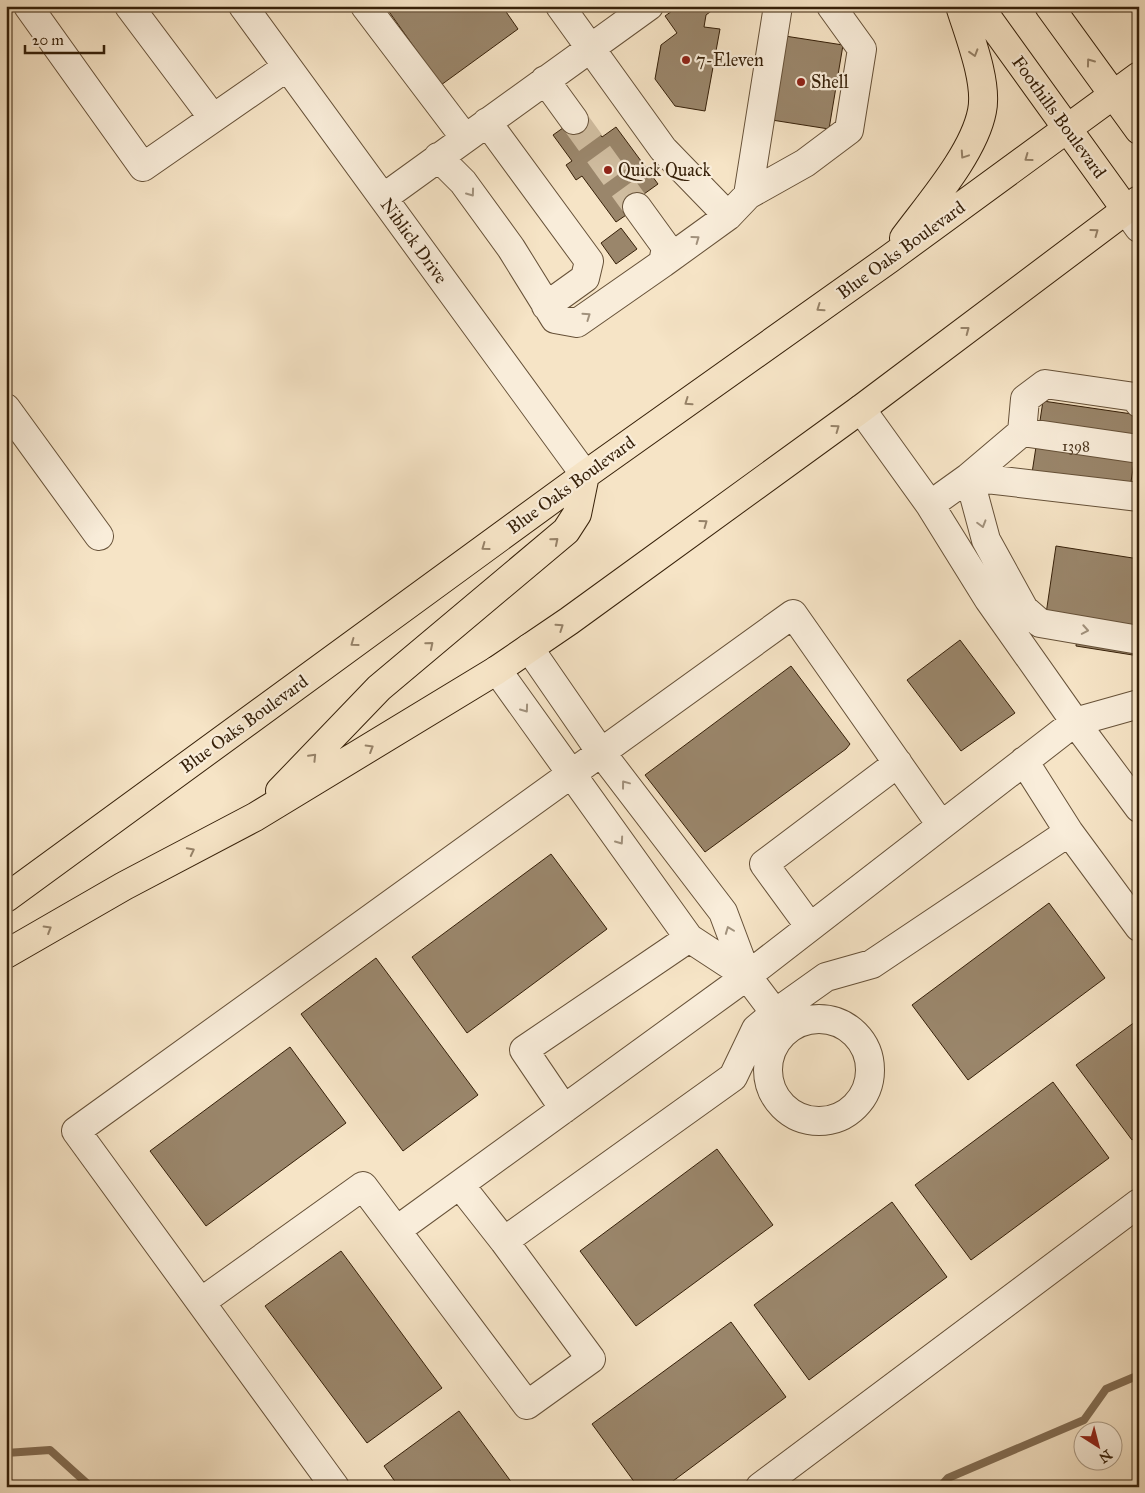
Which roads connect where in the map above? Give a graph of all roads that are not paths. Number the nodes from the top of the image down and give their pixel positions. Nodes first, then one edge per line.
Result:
1 (28, 6) edge
2 (128, 6) edge
3 (243, 6) edge
4 (365, 6) edge
5 (560, 6) edge
6 (649, 6) edge
7 (778, 6) edge
8 (831, 6) edge
9 (960, 6) edge
10 (979, 6) edge
11 (1049, 6) edge
12 (589, 47) junction
13 (288, 67) junction
14 (1139, 76) edge
15 (545, 80) junction
16 (1113, 95) junction
17 (213, 118) junction
18 (574, 120) tunnel mouth
19 (487, 122) junction
20 (1068, 129) junction
21 (1139, 130) edge
22 (465, 138) junction
23 (438, 157) junction
24 (748, 195) junction
25 (383, 198) junction
26 (637, 207) tunnel mouth
27 (1134, 212) edge
28 (728, 216) junction
29 (889, 259) junction
30 (663, 263) junction
31 (546, 306) junction
32 (1139, 403) edge
33 (6, 408) edge
34 (861, 409) junction
35 (1022, 432) junction
36 (1139, 449) edge
37 (585, 475) junction
38 (968, 477) junction
39 (1139, 497) edge
40 (930, 505) junction
41 (99, 536) dead end
42 (1139, 640) edge
43 (529, 648) junction
44 (497, 670) junction
45 (1139, 704) edge
46 (1075, 722) junction
47 (600, 751) junction
48 (1024, 762) junction
49 (898, 764) junction
50 (571, 772) junction
51 (1139, 808) edge
52 (255, 817) junction
53 (941, 826) junction
54 (1069, 832) junction
55 (6, 898) edge
56 (810, 927) junction
57 (1139, 927) edge
58 (688, 938) junction
59 (6, 954) edge
60 (747, 976) junction
61 (781, 1021) junction
62 (564, 1109) junction
63 (460, 1185) junction
64 (1139, 1203) edge
65 (397, 1230) junction
66 (504, 1241) junction
67 (201, 1302) junction
68 (335, 1487) edge
69 (760, 1487) edge

1 - 17 street
2 - 17 street
3 - 13 street, Niblick Drive
4 - 22 street
5 - 12 street
6 - 12 street
7 - 24 street
8 - 24 street
9 -> 29 main road
10 - 20 main road, Foothills Boulevard
16 -> 11 main road
12 - 15 street
12 - 28 street
13 - 17 street
13 - 25 street, Niblick Drive
14 - 16 main road, Blue Oaks Boulevard
15 - 18 street
15 - 19 street
16 - 20 main road, Blue Oaks Boulevard
16 - 21 main road
19 - 22 street
19 - 31 street
20 - 27 main road, Foothills Boulevard
20 -> 29 main road, Blue Oaks Boulevard
22 - 23 street
23 - 25 street
23 -> 31 street
24 - 28 street
25 - 37 street, Niblick Drive
26 - 30 street
34 -> 27 main road
30 -> 28 street
29 -> 37 main road, Blue Oaks Boulevard
31 -> 30 street
32 - 35 street
33 - 41 street
34 - 40 street
43 -> 34 main road
35 - 36 street
35 - 38 street
52 -> 37 main road
37 -> 55 main road, Blue Oaks Boulevard
38 - 39 street
38 - 40 street
38 -> 42 street
40 - 46 street
43 - 44 main road
43 - 47 street
44 -> 50 street
52 -> 44 main road
45 - 46 street
46 - 48 street
46 - 51 street
47 - 49 street
47 - 50 street
60 -> 47 street
48 - 53 street
48 - 54 street
49 - 53 street
49 - 56 street
50 -> 58 street
50 - 67 street
59 -> 52 main road
53 - 56 street
54 - 57 street
54 - 61 street
56 - 60 street
58 - 60 street
58 - 62 street
60 - 61 street
60 - 62 street
61 - 66 street
62 - 63 street
63 - 65 street
63 - 66 street
64 - 69 street
65 - 66 street
65 - 67 street
67 - 68 street

